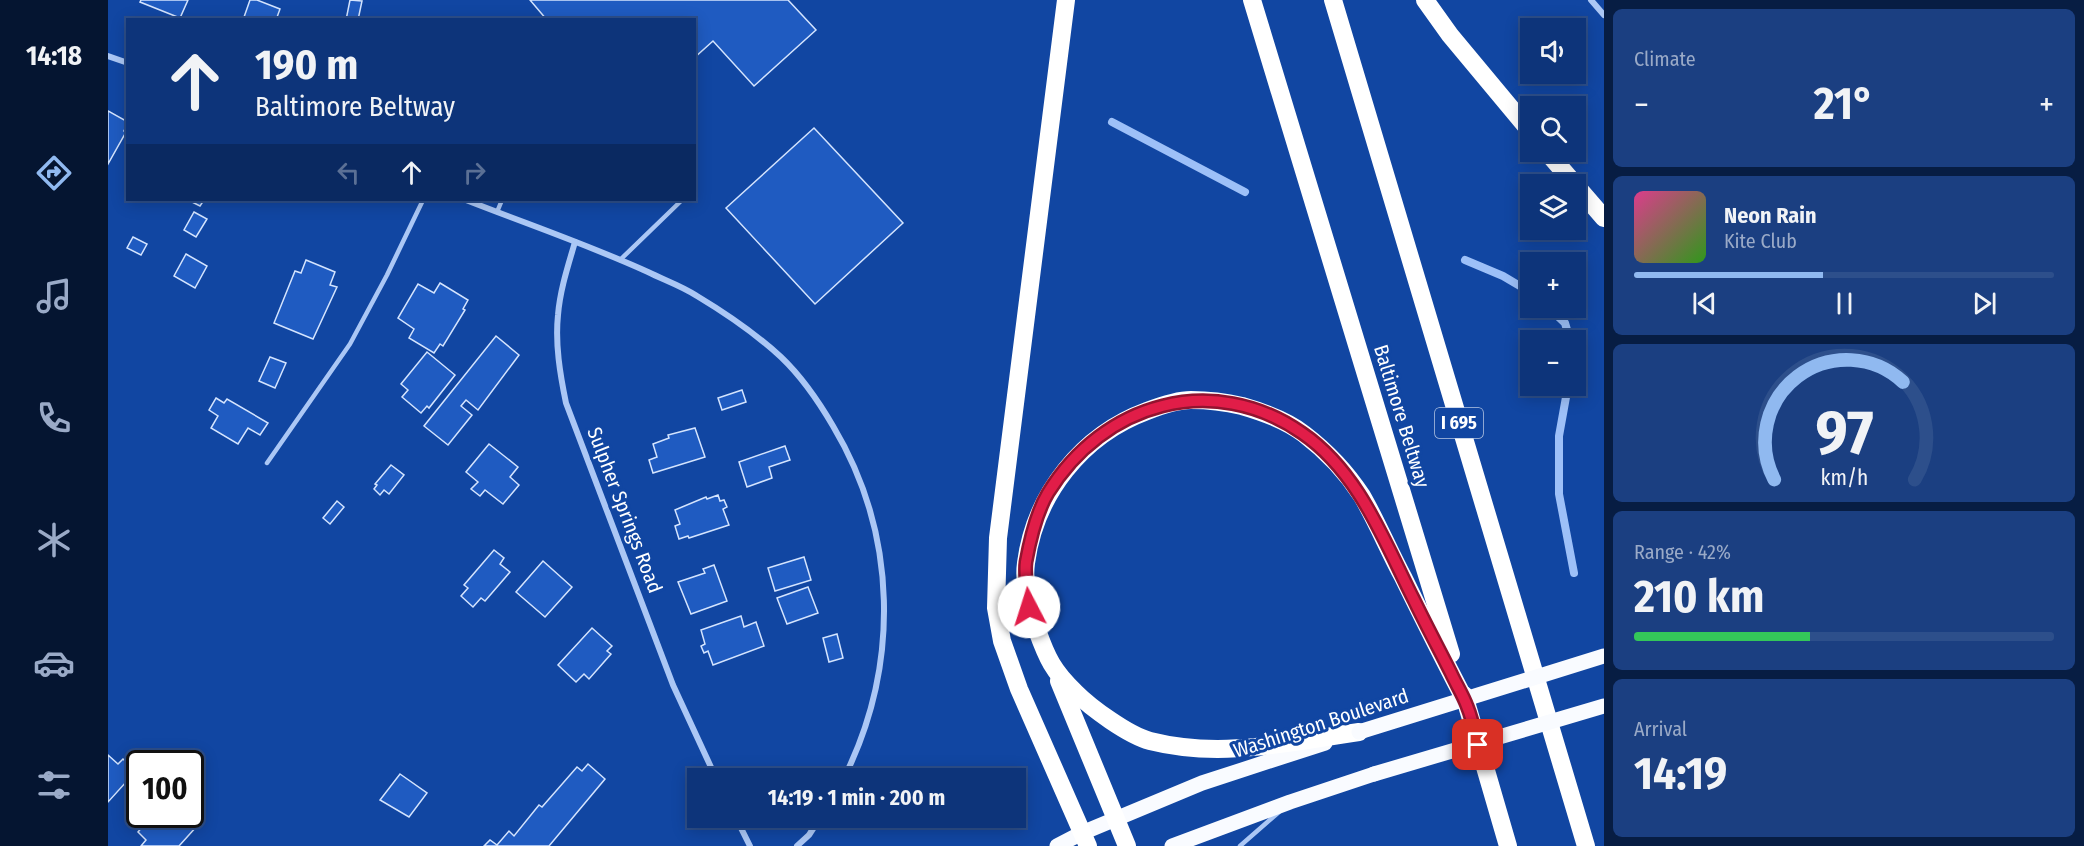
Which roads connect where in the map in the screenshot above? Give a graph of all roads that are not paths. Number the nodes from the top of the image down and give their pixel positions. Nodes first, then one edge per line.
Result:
1 (1066, 0) edge
2 (1252, 0) edge
3 (1333, 0) edge
4 (1425, 0) edge
5 (1591, 0) edge
6 (1604, 15) edge
7 (108, 56) edge
8 (126, 62) edge
9 (1520, 119) edge
10 (1556, 162) edge
11 (422, 201) edge
12 (469, 201) edge
13 (502, 201) edge
14 (681, 201) edge
15 (497, 212) junction
16 (1604, 218) edge
17 (575, 242) junction
18 (620, 260) junction
19 (267, 463) dead end
20 (1604, 656) edge
21 (1056, 673) junction
22 (1467, 704) junction
23 (1604, 706) edge
24 (1359, 732) junction
25 (711, 768) edge
26 (849, 768) edge
27 (1290, 802) junction
28 (1117, 819) junction
29 (741, 828) edge
30 (814, 828) edge
31 (1085, 840) edge
32 (750, 846) edge
33 (798, 846) edge
34 (1057, 846) edge
35 (1127, 846) edge
36 (1172, 846) edge
37 (1240, 846) edge
38 (1508, 846) edge
39 (1586, 846) edge

1 - 31 highway
2 - 22 highway, Baltimore Beltway
3 - 39 highway, I 695
4 - 9 highway
5 - 6 street
7 - 8 street
10 - 16 highway
11 - 19 lane
12 - 15 street
13 - 15 lane
14 - 18 lane
15 - 17 street
17 - 18 street
17 - 25 street, Sulpher Springs Road
18 - 26 street
20 - 24 main road, Washington Boulevard, bridge
21 - 22 highway
21 - 24 highway
21 - 28 highway
22 - 38 highway, Baltimore Beltway
23 - 27 main road, bridge
24 - 28 main road, Washington Boulevard
27 - 36 main road
27 - 37 lane
28 - 31 main road, Washington Boulevard
28 - 35 highway
29 - 32 street
30 - 33 street
31 - 34 main road, Washington Boulevard

